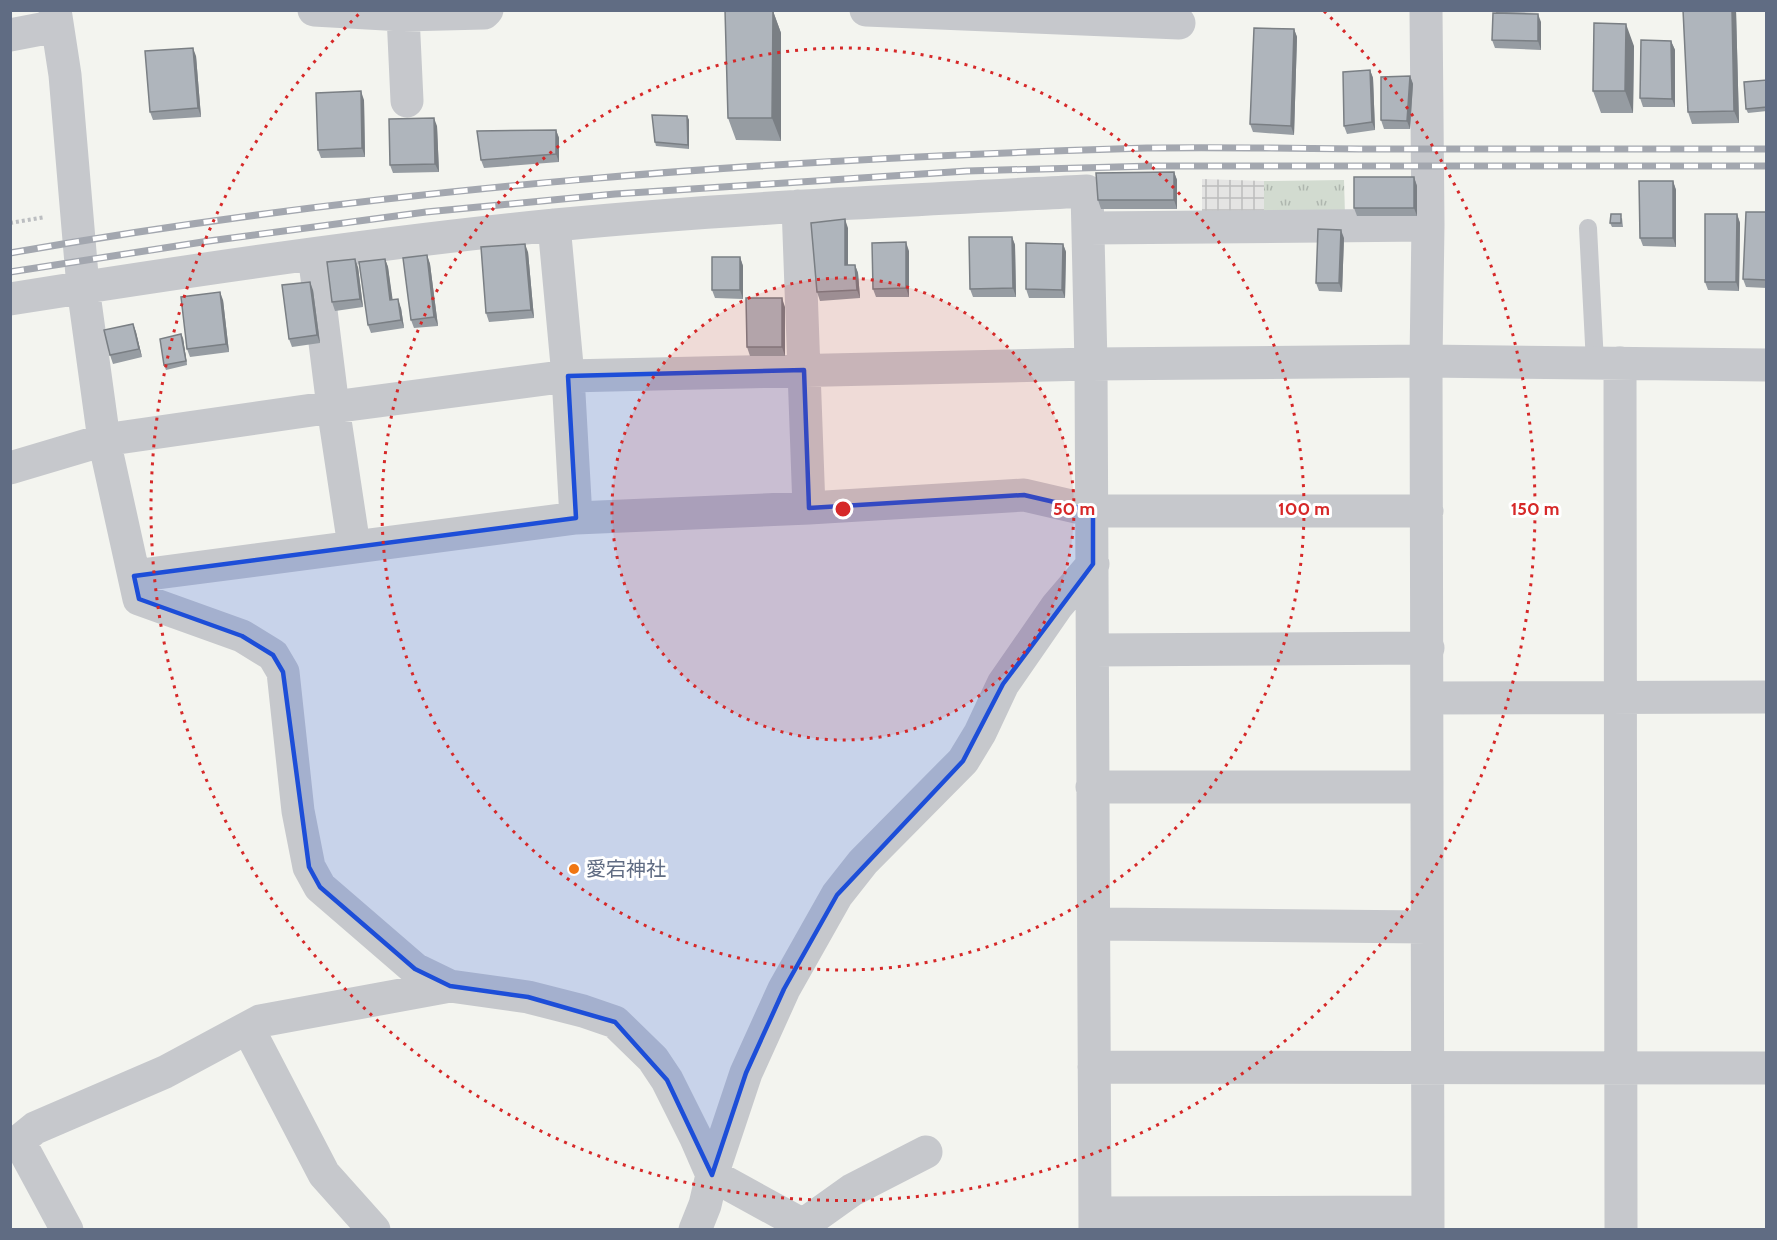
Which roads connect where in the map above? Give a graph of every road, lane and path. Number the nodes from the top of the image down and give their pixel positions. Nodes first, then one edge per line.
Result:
1 (314, 10) edge
2 (487, 10) edge
3 (866, 10) edge
4 (1426, 10) edge
5 (403, 15) junction
6 (1093, 15) edge
7 (56, 18) edge
8 (1179, 23) dead end
9 (10, 35) edge
10 (407, 102) dead end
11 (798, 206) junction
12 (555, 225) junction
13 (1428, 225) junction
14 (1089, 228) junction
15 (1588, 228) dead end
16 (314, 254) junction
17 (83, 287) junction
18 (10, 299) edge
19 (1426, 361) junction
20 (1607, 363) junction
21 (1091, 364) junction
22 (1767, 365) edge
23 (804, 370) junction
24 (568, 376) junction
25 (333, 407) junction
26 (104, 440) junction
27 (10, 468) edge
28 (809, 508) junction
29 (1092, 511) junction
30 (1427, 511) junction
31 (576, 518) junction
32 (354, 546) junction
33 (1093, 564) junction
34 (134, 576) junction
35 (1428, 648) junction
36 (1093, 650) junction
37 (1620, 697) junction
38 (1767, 697) edge
39 (1427, 698) junction
40 (1092, 787) junction
41 (1427, 787) junction
42 (1094, 924) junction
43 (1427, 927) junction
44 (450, 986) junction
45 (248, 1028) junction
46 (1094, 1067) junction
47 (1429, 1068) junction
48 (1621, 1068) junction
49 (1767, 1068) edge
50 (15, 1143) edge
51 (926, 1152) dead end
52 (712, 1175) junction
53 (1095, 1221) edge
54 (1428, 1221) edge
55 (805, 1227) edge
56 (67, 1230) edge
57 (374, 1230) edge
58 (695, 1230) edge
59 (1622, 1230) edge

1 - 5 street
2 - 5 street
3 - 6 street
4 - 13 street
5 - 10 street
6 - 8 street
7 - 9 street
7 - 17 street
11 - 12 street
11 - 14 street
11 - 23 street
12 - 16 street
12 - 24 street
13 - 14 street
13 - 19 street
14 - 21 street
15 - 20 lane
16 - 17 street
16 - 25 street
17 - 18 street
17 - 26 street
19 - 20 street
19 - 21 street
19 - 30 street
20 - 22 street
20 - 37 street
21 - 23 street
21 - 29 street
23 - 24 street
23 - 28 street
24 - 25 street
24 - 31 street
25 - 26 street
25 - 32 street
26 - 27 street
26 - 34 street
28 - 29 street
28 - 31 street
29 - 30 street
29 - 33 street
30 - 35 street
31 - 32 street
32 - 34 street
33 - 36 street
33 - 52 street
34 - 44 street
35 - 36 street
35 - 39 street
36 - 40 street
37 - 38 street
37 - 39 street
37 - 48 street
39 - 41 street
40 - 41 street
40 - 42 street
41 - 43 street
42 - 43 street
42 - 46 street
43 - 47 street
44 - 45 street
44 - 52 street
45 - 50 street
45 - 57 street
46 - 47 street
46 - 53 street
47 - 48 street
47 - 54 street
48 - 49 street
48 - 59 street
50 - 56 street
51 - 55 street
52 - 55 street
52 - 58 street
53 - 54 street

